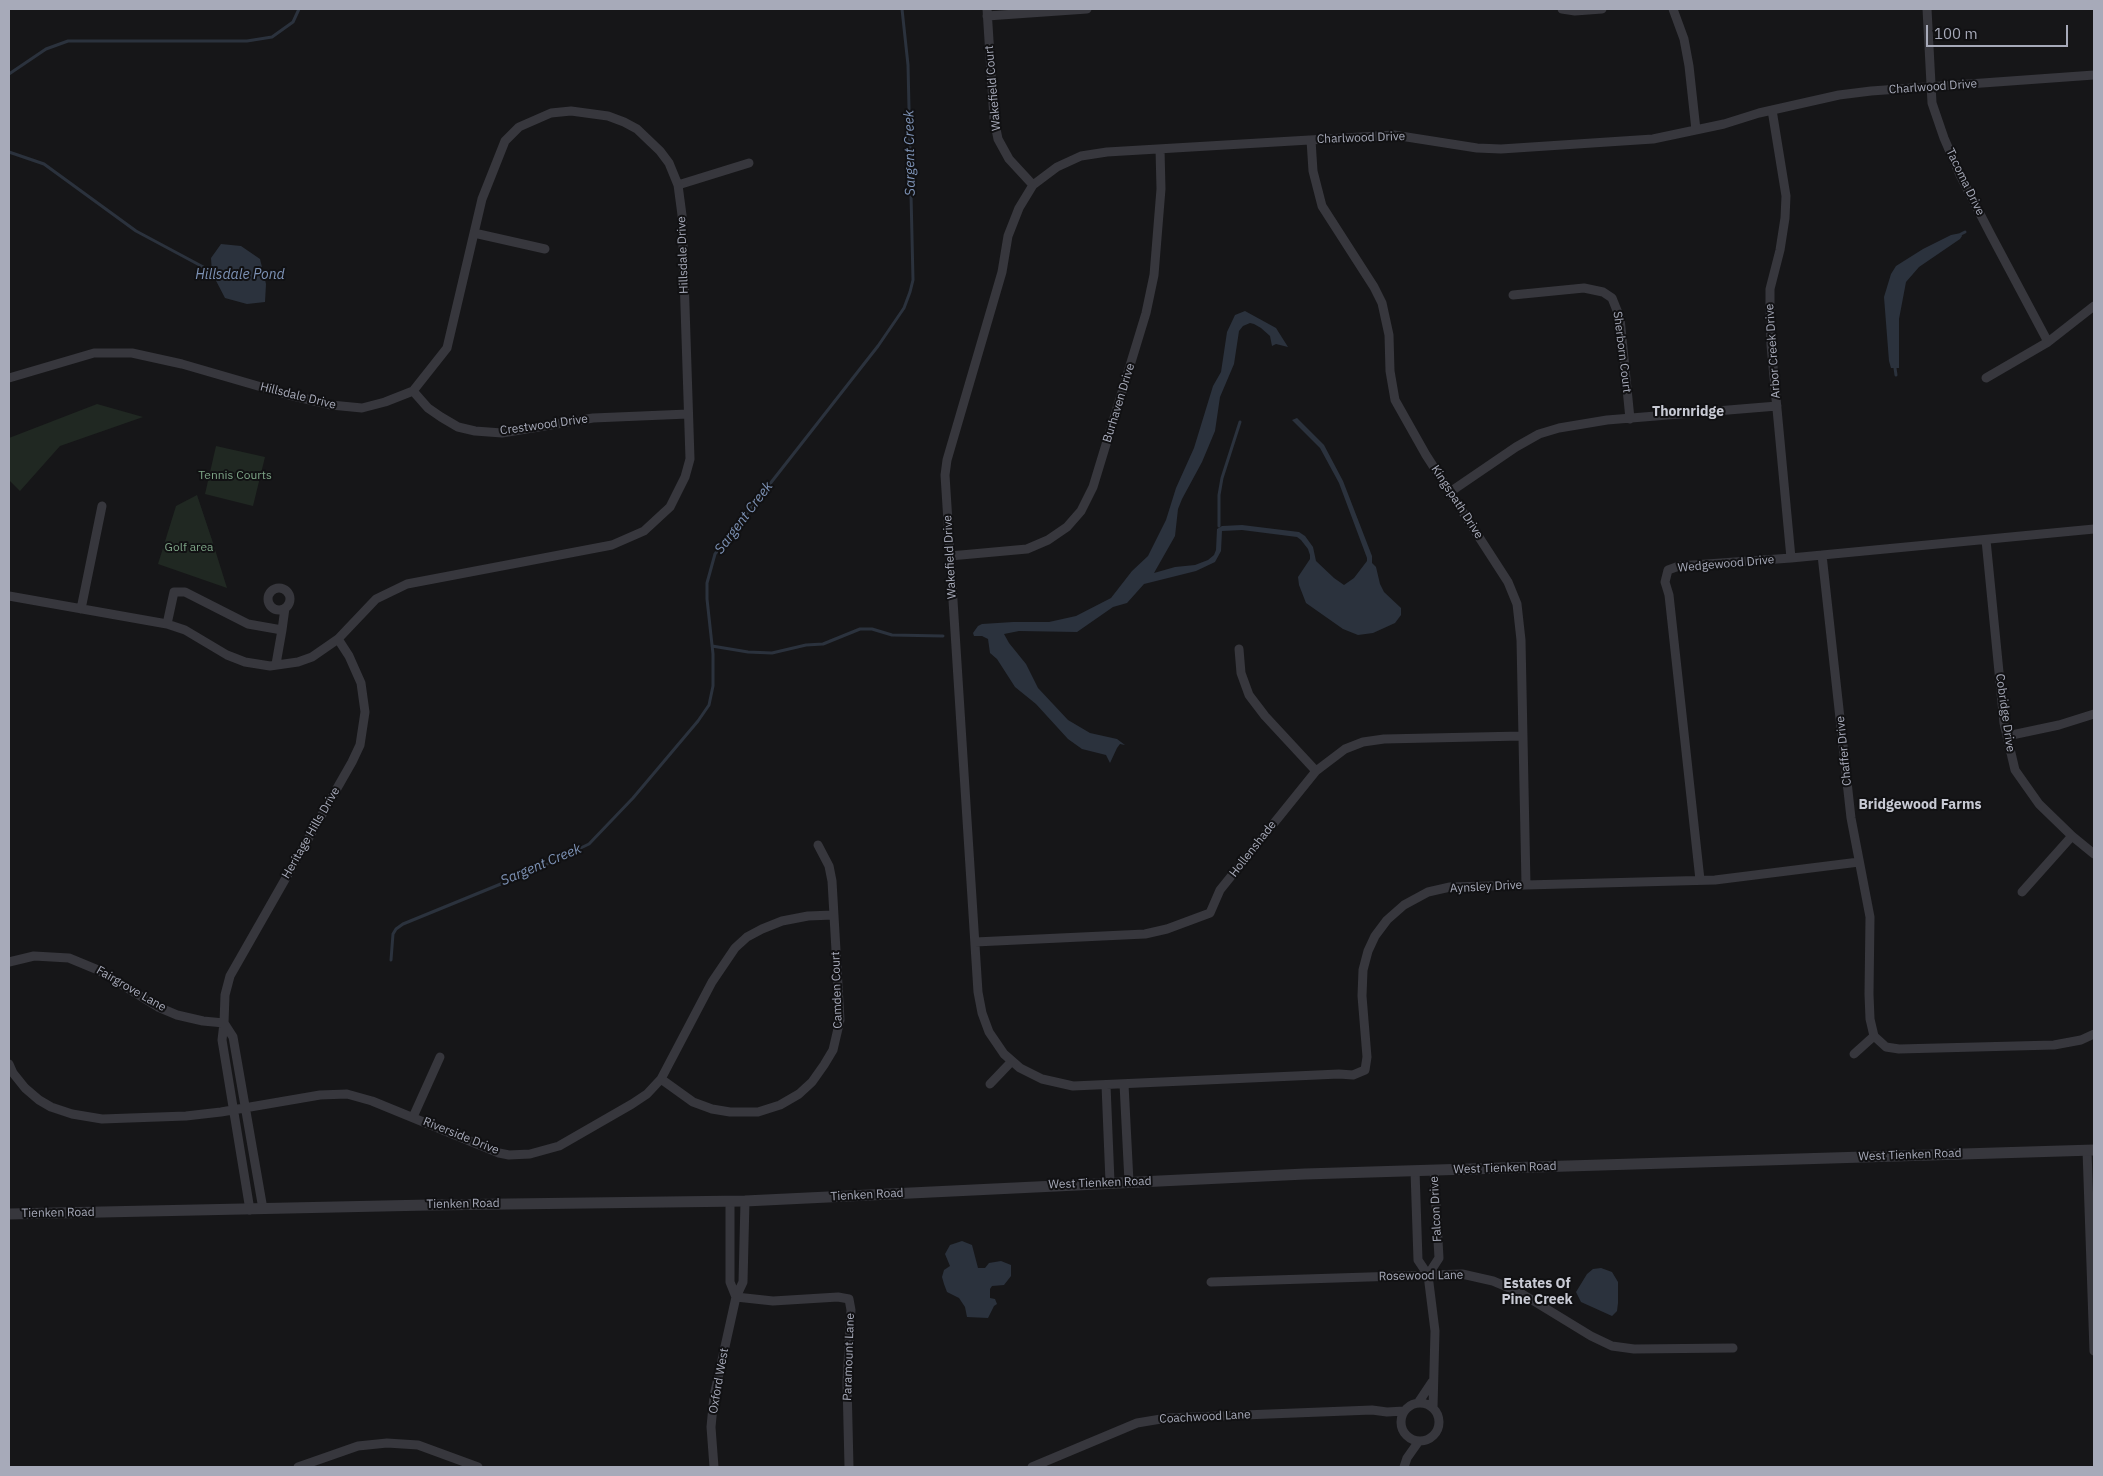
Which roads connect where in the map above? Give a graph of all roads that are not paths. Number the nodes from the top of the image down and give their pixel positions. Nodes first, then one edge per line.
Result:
1 (1088, 9) edge
2 (1562, 9) edge
3 (1602, 9) edge
4 (1673, 9) edge
5 (1927, 9) edge
6 (987, 12) edge
7 (2094, 75) edge
8 (1931, 87) junction
9 (1772, 110) junction
10 (1696, 130) junction
11 (1311, 140) junction
12 (1160, 149) junction
13 (749, 163) dead end
14 (678, 185) junction
15 (1033, 185) junction
16 (474, 233) junction
17 (545, 249) dead end
18 (1513, 295) dead end
19 (2094, 306) edge
20 (2048, 342) junction
21 (9, 378) edge
22 (1986, 378) dead end
23 (413, 391) junction
24 (1777, 406) junction
25 (688, 414) junction
26 (1630, 420) junction
27 (1450, 492) junction
28 (102, 506) dead end
29 (2094, 530) edge
30 (1986, 540) junction
31 (1822, 555) junction
32 (950, 556) junction
33 (1791, 558) junction
34 (9, 596) edge
35 (285, 608) dead end
36 (81, 609) junction
37 (167, 624) junction
38 (282, 630) junction
39 (338, 639) junction
40 (1239, 649) dead end
41 (276, 664) junction
42 (2094, 714) edge
43 (1522, 736) junction
44 (2007, 736) junction
45 (1316, 771) junction
46 (2072, 836) junction
47 (818, 845) dead end
48 (2094, 854) edge
49 (1860, 862) junction
50 (1700, 880) junction
51 (1526, 884) junction
52 (2022, 892) dead end
53 (833, 914) junction
54 (975, 942) junction
55 (9, 962) edge
56 (224, 1023) junction
57 (2094, 1034) edge
58 (1874, 1036) junction
59 (1854, 1054) dead end
60 (440, 1057) dead end
61 (1012, 1061) junction
62 (9, 1064) edge
63 (661, 1079) junction
64 (990, 1084) dead end
65 (1124, 1084) junction
66 (1106, 1085) junction
67 (245, 1108) junction
68 (234, 1110) junction
69 (413, 1117) junction
70 (2091, 1150) edge
71 (1414, 1170) junction
72 (1434, 1170) junction
73 (1110, 1182) junction
74 (1129, 1182) junction
75 (916, 1192) joint
76 (730, 1201) junction
77 (746, 1201) junction
78 (263, 1209) junction
79 (250, 1210) junction
80 (9, 1214) edge
81 (1428, 1275) junction
82 (1211, 1282) dead end
83 (736, 1297) junction
84 (1733, 1348) dead end
85 (2094, 1351) edge
86 (1432, 1382) junction
87 (1418, 1403) junction
88 (1433, 1408) junction
89 (1404, 1411) junction
90 (1387, 1412) junction
91 (1401, 1423) junction
92 (1407, 1436) junction
93 (1419, 1441) junction
94 (1407, 1458) junction
95 (298, 1467) edge
96 (478, 1467) edge
97 (714, 1467) edge
98 (849, 1467) edge
99 (1032, 1467) edge
100 (1404, 1467) edge

1 - 6 street
2 - 3 street
4 - 10 street
5 - 8 street, Tacoma Drive
6 - 15 street, Wakefield Court
7 - 8 street, Charlwood Drive
8 - 9 street, Charlwood Drive
8 - 20 street, Tacoma Drive
9 - 10 street
9 - 24 street, Arbor Creek Drive
10 - 11 street, Charlwood Drive
11 - 12 street, Charlwood Drive
11 - 27 street, Kingspath Drive
12 - 15 street, Charlwood Drive
12 - 32 street, Burhaven Drive
13 - 14 street
14 - 16 street, Hillsdale Drive
14 - 25 street, Hillsdale Drive
15 - 32 street, Wakefield Drive
16 - 17 street
16 - 23 street, Hillsdale Drive
18 - 26 street, Sherborn Court
19 - 20 street
20 - 22 street
21 - 23 street, Hillsdale Drive
23 - 25 street, Crestwood Drive
24 - 26 street
24 - 33 street, Arbor Creek Drive
25 - 39 street, Hillsdale Drive
26 - 27 street
27 - 43 street, Kingspath Drive
28 - 36 street
29 - 30 street, Wedgewood Drive
30 - 31 street, Wedgewood Drive
30 - 44 street, Cobridge Drive
31 - 33 street, Wedgewood Drive
31 - 49 street, Chaffer Drive
32 - 54 street, Wakefield Drive
33 - 50 street, Wedgewood Drive
34 - 36 street, Hillsdale Drive
35 - 38 street
36 - 37 street, Hillsdale Drive
37 - 38 street
37 - 41 street, Hillsdale Drive
38 - 41 street
39 - 41 street, Hillsdale Drive
39 - 56 street, Heritage Hills Drive
40 - 45 street
42 - 44 street
43 - 45 street, Hollenshade
43 - 51 street, Kingspath Drive
44 - 46 street, Cobridge Drive
45 - 54 street, Hollenshade
46 - 48 street, Cobridge Drive
46 - 52 street
47 - 53 street, Camden Court
49 - 50 street, Aynsley Drive
49 - 58 street, Chaffer Drive
50 - 51 street, Aynsley Drive
51 - 65 street, Aynsley Drive
53 - 63 street, Riverside Drive
53 - 63 street, Camden Court
54 - 61 street, Wakefield Drive
55 - 56 street, Fairgrove Lane
56 - 67 street, Heritage Hills Drive
56 - 68 street, Heritage Hills Drive
57 - 58 street
58 - 59 street
60 - 69 street
61 - 64 street
61 - 66 street, Aynsley Drive
62 - 68 street, Riverside Drive
63 - 69 street, Riverside Drive
65 - 66 street, Aynsley Drive
65 - 74 street
66 - 73 street
67 - 68 street, Riverside Drive
67 - 69 street, Riverside Drive
67 - 78 street, Heritage Hills Drive
68 - 79 street, Heritage Hills Drive
70 - 72 street, West Tienken Road
70 - 85 street
71 - 72 street, West Tienken Road
71 - 74 street, West Tienken Road
71 - 81 street, Falcon Drive
72 - 81 street, Falcon Drive
73 - 74 street, West Tienken Road
73 - 75 street, West Tienken Road
75 - 77 street, Tienken Road
76 - 77 street, Tienken Road
76 - 78 street, Tienken Road
76 - 83 street, Oxford West
77 - 83 street, Oxford West
78 - 79 street, Tienken Road
79 - 80 street, Tienken Road
81 - 82 street, Rosewood Lane
81 - 84 street, Rosewood Lane
81 - 86 street, Falcon Drive
83 - 97 street, Oxford West
83 - 98 street, Paramount Lane
86 - 87 street
86 - 88 street, Falcon Drive
87 - 88 street
87 - 89 street
88 - 93 street
89 - 90 street, Coachwood Lane
89 - 91 street
90 - 91 street
90 - 99 street, Coachwood Lane
91 - 92 street
92 - 93 street
92 - 94 street
93 - 94 street
94 - 100 street
95 - 96 street

